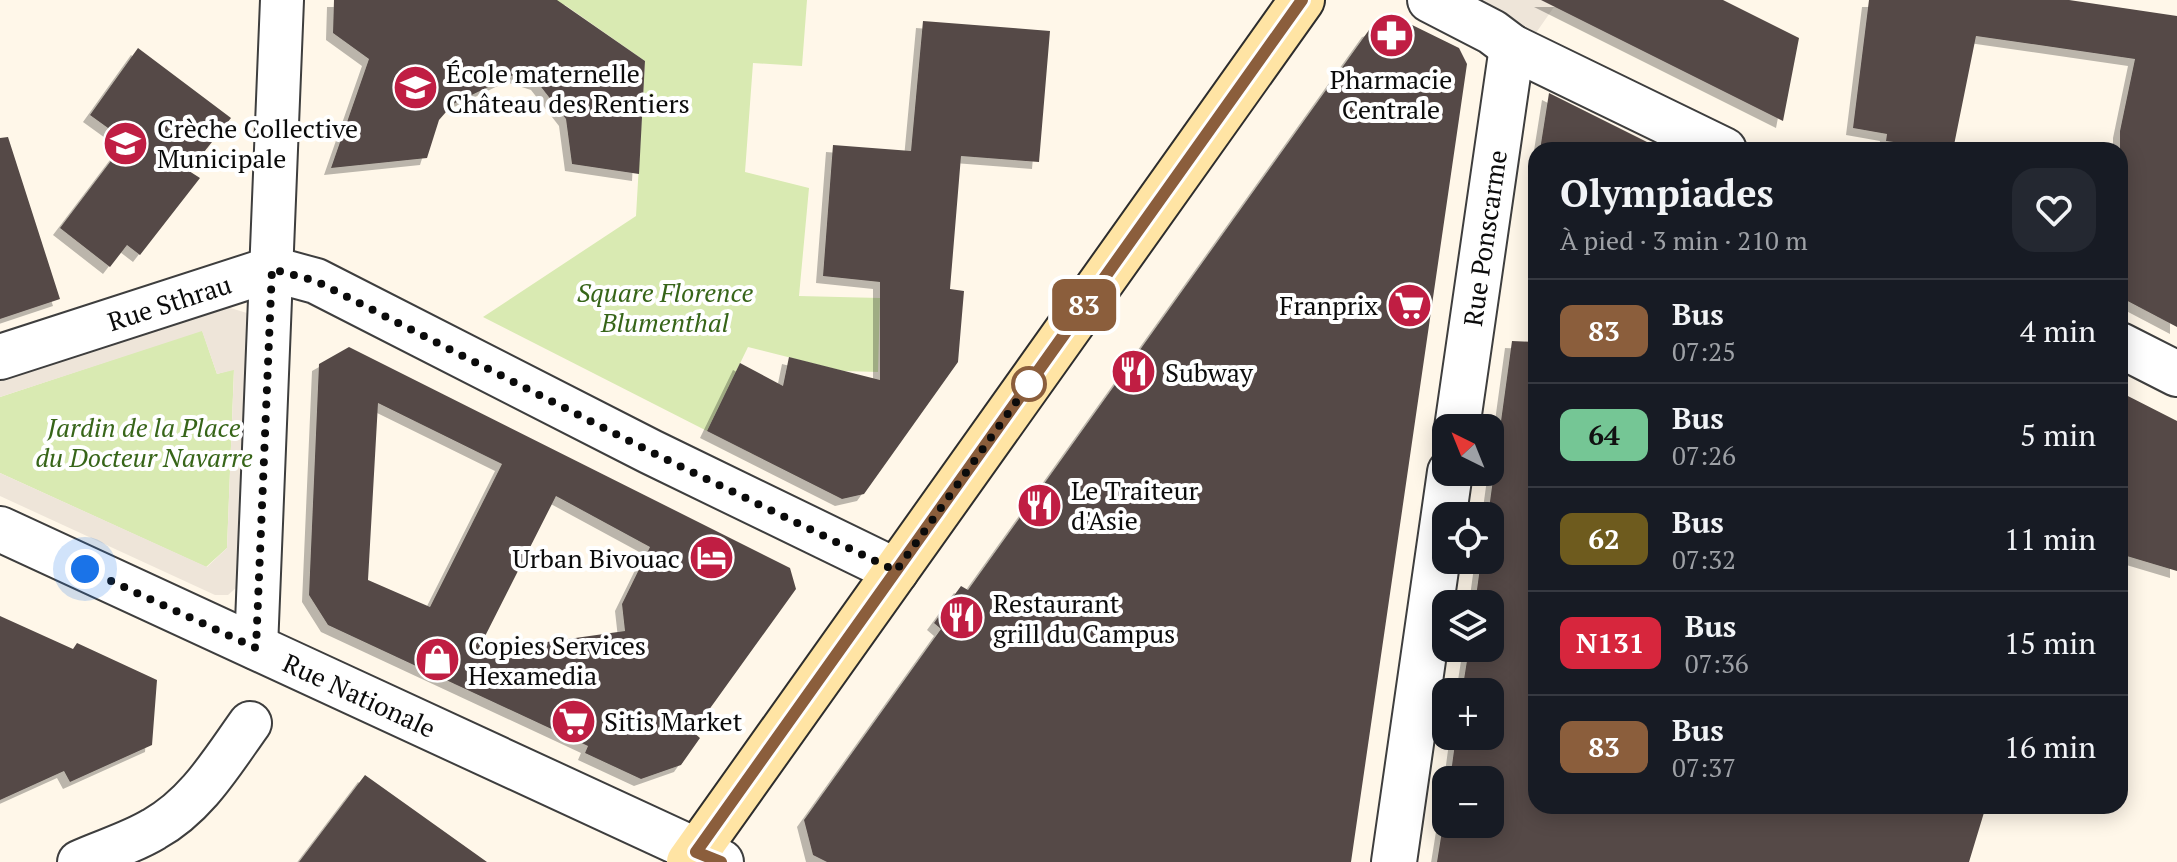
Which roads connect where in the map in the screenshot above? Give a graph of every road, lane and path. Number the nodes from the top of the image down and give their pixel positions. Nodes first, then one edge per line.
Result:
1 (282, 0) edge
2 (1302, 0) edge
3 (1430, 0) edge
4 (1512, 47) junction
5 (1708, 142) edge
6 (272, 269) junction
7 (2128, 349) edge
8 (0, 357) edge
9 (2177, 374) edge
10 (1459, 414) edge
11 (1448, 486) edge
12 (0, 529) edge
13 (896, 571) junction
14 (256, 648) junction
15 (250, 723) dead end
16 (702, 859) edge
17 (79, 862) edge
18 (1394, 862) edge

1 - 6 street
2 - 13 main road
3 - 4 street
4 - 5 street
4 - 10 street, Rue Ponscarme
6 - 8 street, Rue Sthrau
6 - 13 street
6 - 14 street
7 - 9 street
11 - 18 street
12 - 14 street, Rue Nationale
13 - 16 main road
14 - 16 street, Rue Nationale
15 - 17 street

